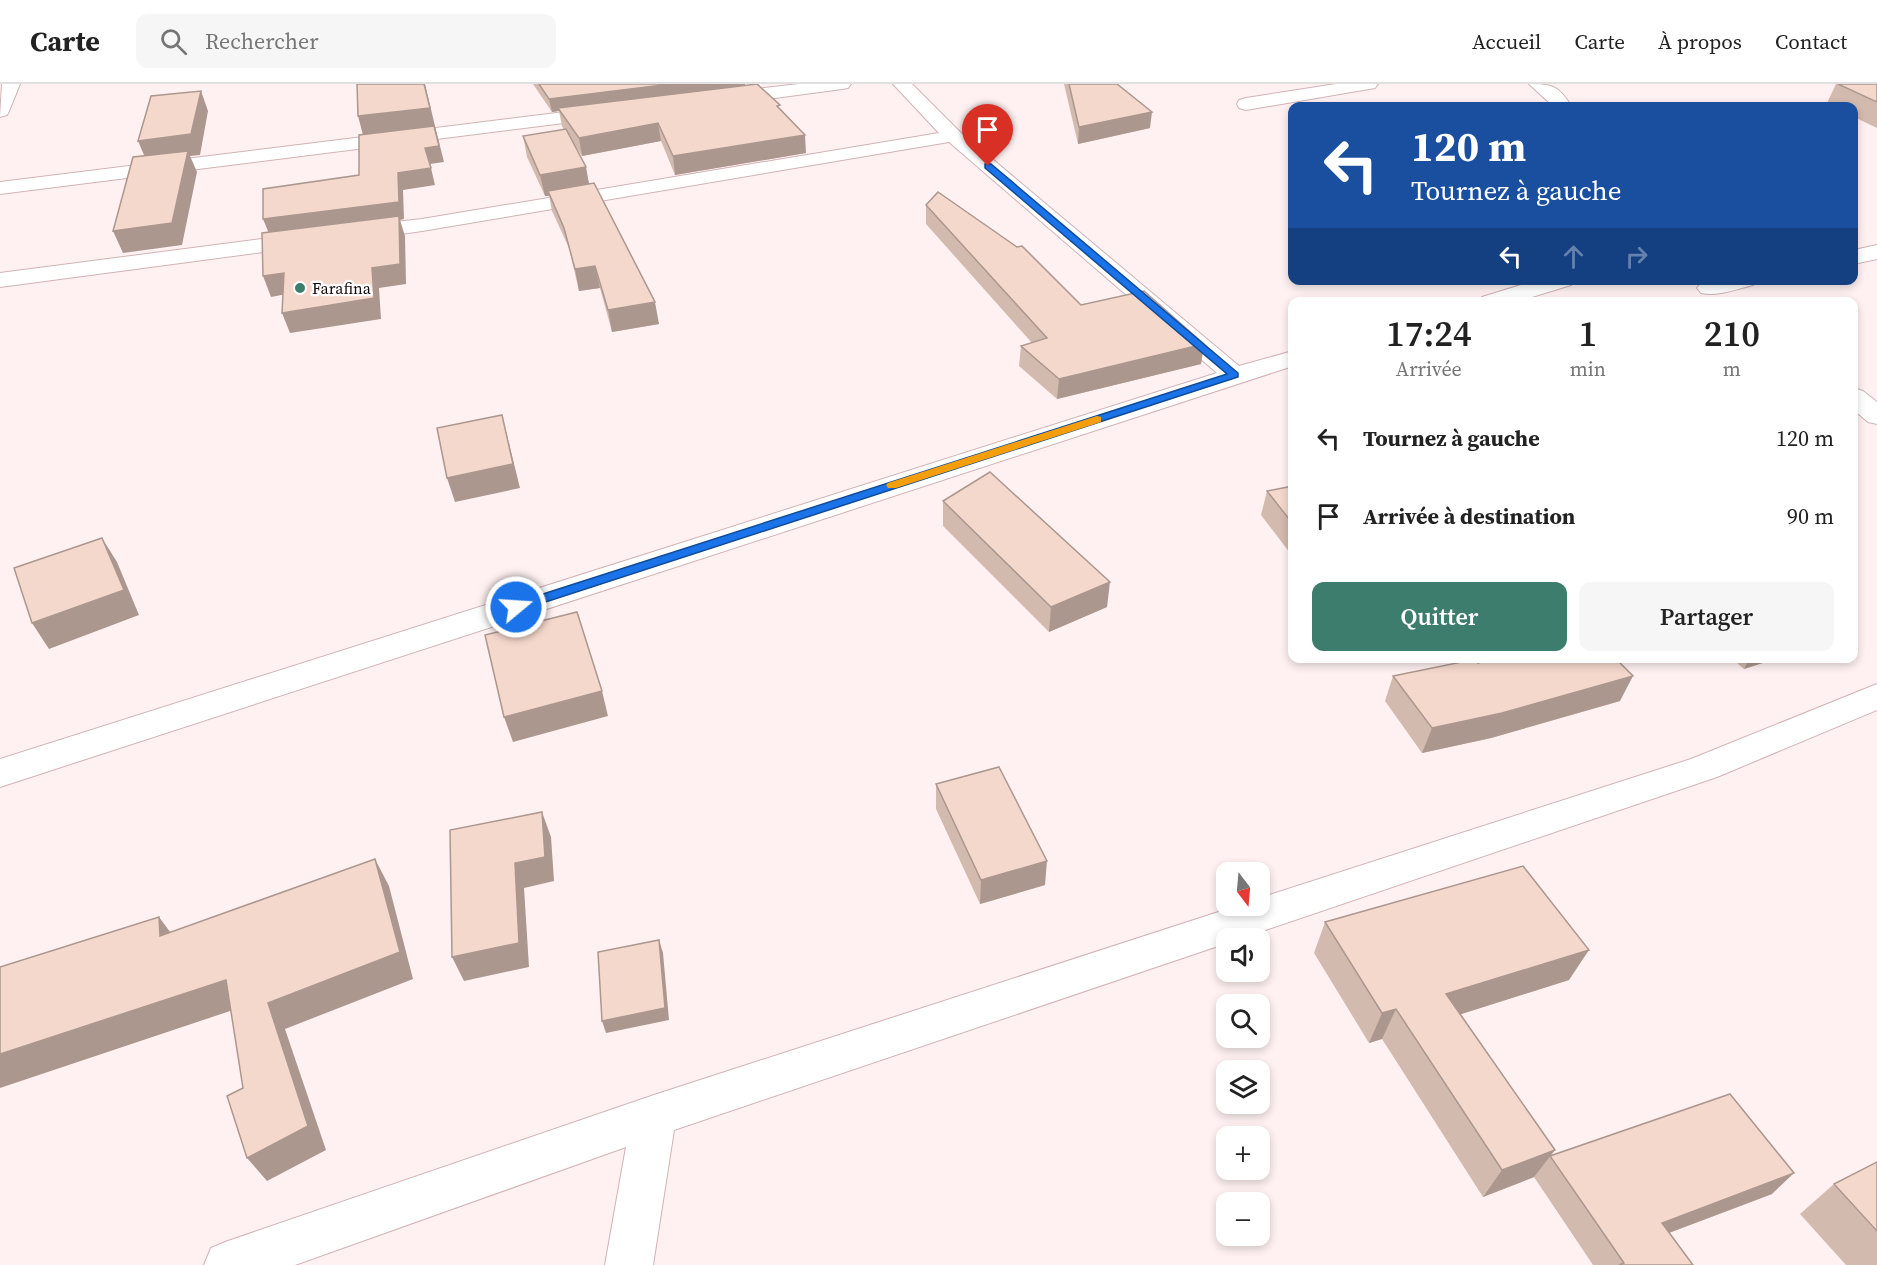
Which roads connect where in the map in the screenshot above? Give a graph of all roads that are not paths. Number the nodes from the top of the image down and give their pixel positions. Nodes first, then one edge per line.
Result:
1 (11, 84) edge
2 (842, 84) edge
3 (902, 84) edge
4 (1368, 84) edge
5 (1538, 84) edge
6 (700, 101) edge
7 (1560, 102) edge
8 (1246, 104) dead end
9 (0, 111) edge
10 (618, 111) edge
11 (953, 136) junction
12 (0, 188) edge
13 (1877, 252) edge
14 (1858, 256) edge
15 (0, 280) edge
16 (1546, 285) edge
17 (1728, 285) edge
18 (1712, 290) edge
19 (1507, 297) edge
20 (1288, 359) edge
21 (1235, 375) junction
22 (1858, 399) edge
23 (1877, 416) edge
24 (1877, 696) edge
25 (0, 773) edge
26 (654, 1116) junction
27 (228, 1265) edge
28 (629, 1265) edge

1 - 9 street
2 - 6 street
3 - 11 street
4 - 8 street
5 - 7 street
10 - 12 street
11 - 15 street
11 - 21 street
13 - 14 street
16 - 19 street
17 - 18 street
20 - 21 street
21 - 25 street
22 - 23 street
24 - 26 street
26 - 27 street
26 - 28 street

